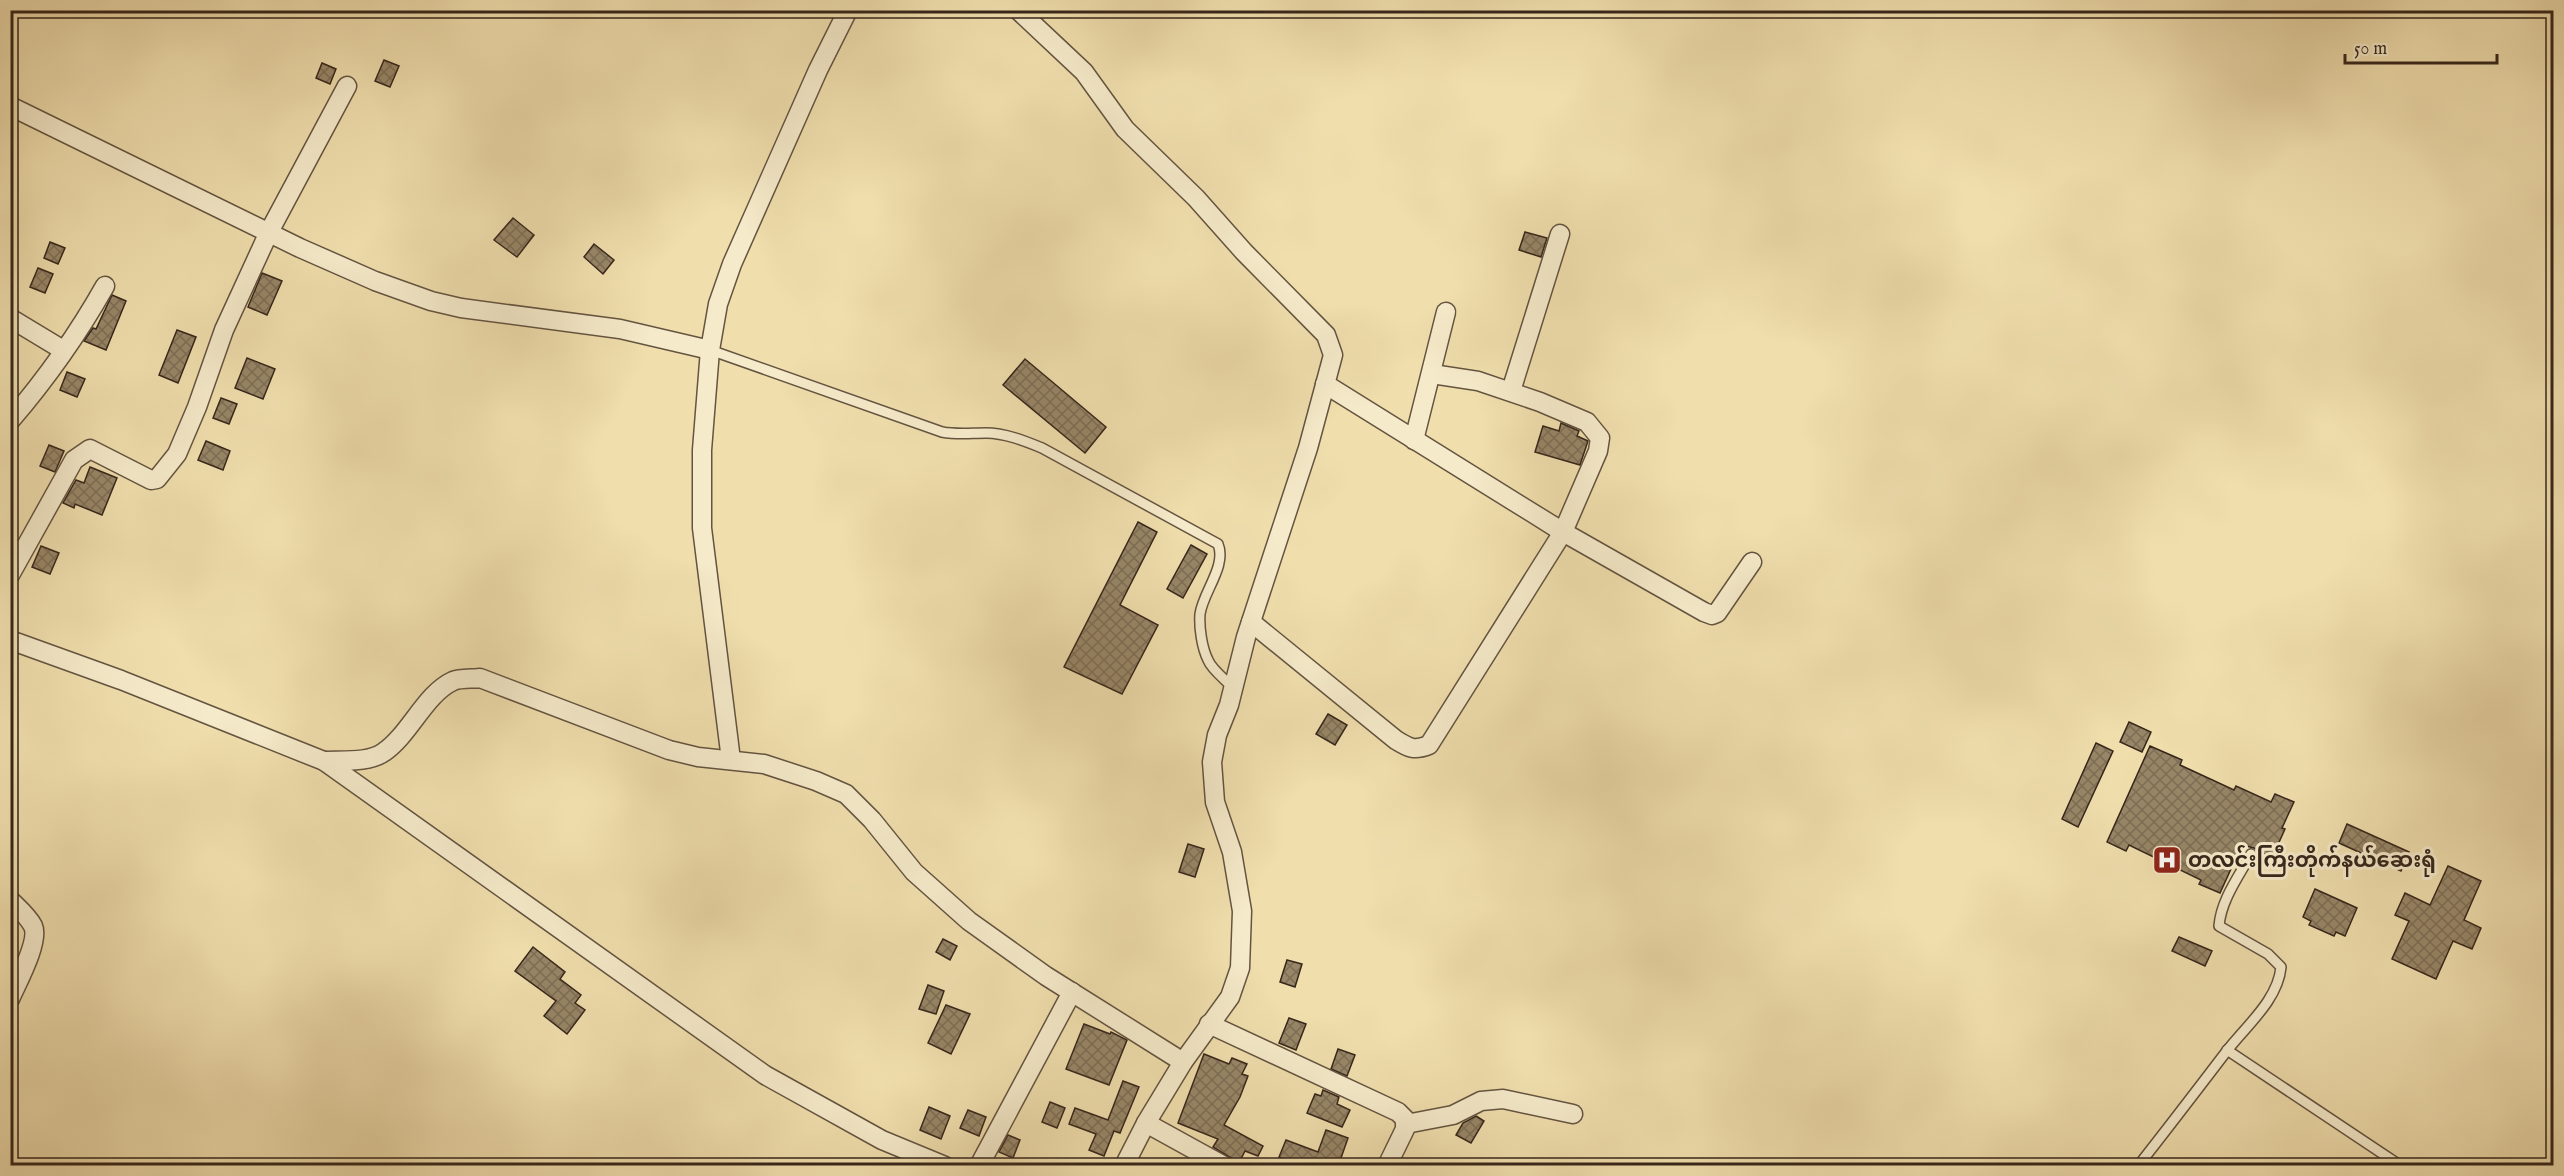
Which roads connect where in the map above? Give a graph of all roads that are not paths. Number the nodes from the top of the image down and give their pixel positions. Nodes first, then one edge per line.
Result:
1 (848, 10) edge
2 (1018, 10) edge
3 (347, 86) dead end
4 (10, 106) edge
5 (269, 232) junction
6 (1560, 234) dead end
7 (105, 286) dead end
8 (1446, 312) dead end
9 (10, 318) edge
10 (63, 350) junction
11 (710, 350) junction
12 (1432, 374) junction
13 (1325, 384) junction
14 (1511, 391) junction
15 (10, 420) edge
16 (1414, 440) junction
17 (1563, 532) junction
18 (1752, 562) dead end
19 (10, 575) edge
20 (1251, 622) junction
21 (10, 640) edge
22 (1233, 688) junction
23 (731, 760) junction
24 (324, 761) junction
25 (2251, 854) dead end
26 (10, 900) edge
27 (1072, 992) junction
28 (10, 999) edge
29 (1209, 1024) junction
30 (2227, 1050) junction
31 (1183, 1062) junction
32 (1573, 1114) dead end
33 (1146, 1123) junction
34 (1406, 1124) junction
35 (945, 1166) edge
36 (979, 1166) edge
37 (1124, 1166) edge
38 (1224, 1166) edge
39 (1387, 1166) edge
40 (2138, 1166) edge
41 (2401, 1166) edge

1 - 11 street
2 - 13 street
3 - 5 street
4 - 5 street
5 - 11 street
5 - 19 street
6 - 14 street
7 - 10 street
8 - 12 street
9 - 10 street
10 - 15 street
11 - 22 lane
11 - 23 street
12 - 14 street
12 - 16 street
13 - 16 street
13 - 20 street
14 - 17 street
16 - 17 street
17 - 18 street
17 - 20 street
20 - 22 street
21 - 24 street
22 - 29 street
23 - 24 street
23 - 27 street
24 - 35 street
25 - 30 lane
26 - 28 street
27 - 31 street
27 - 36 street
29 - 31 street
29 - 34 street
30 - 40 lane
30 - 41 lane
31 - 33 street
32 - 34 street
33 - 37 street
33 - 38 street
34 - 39 street

